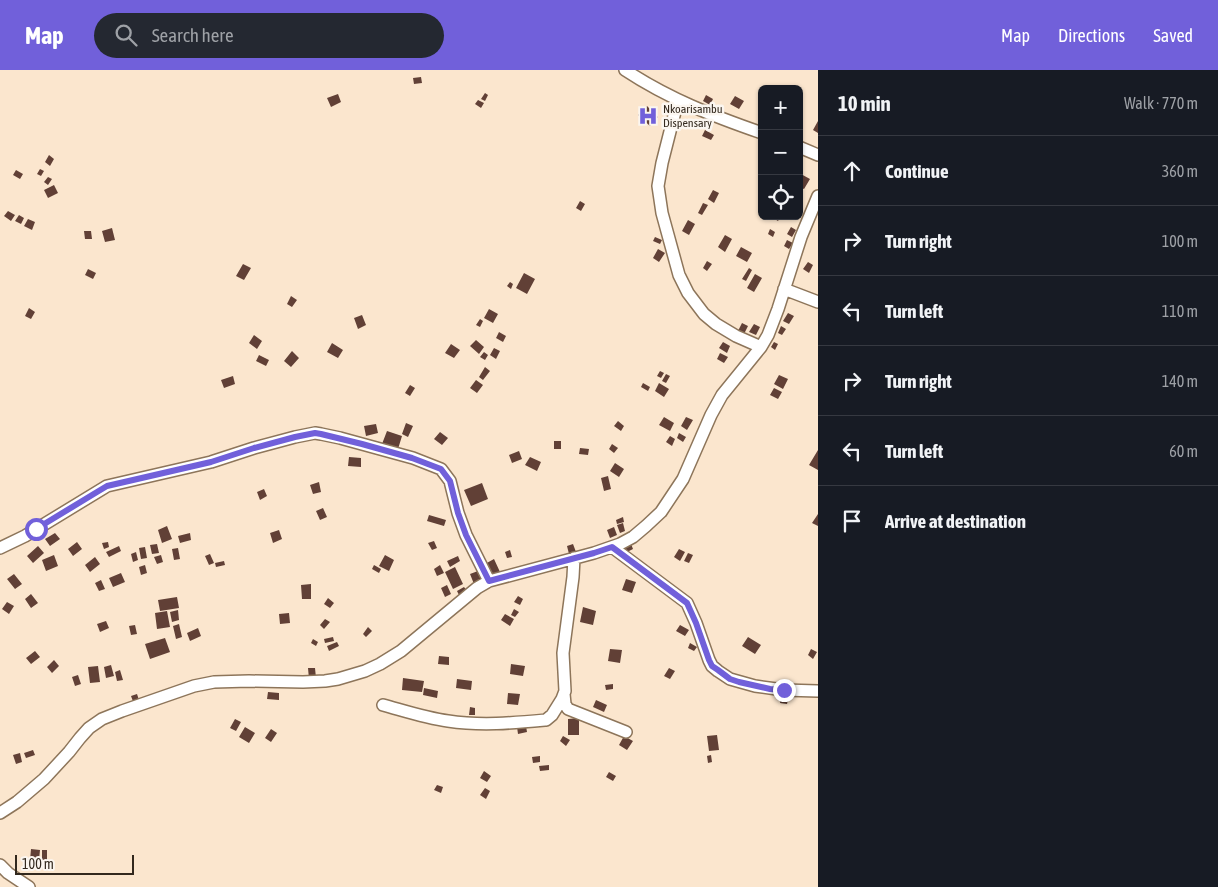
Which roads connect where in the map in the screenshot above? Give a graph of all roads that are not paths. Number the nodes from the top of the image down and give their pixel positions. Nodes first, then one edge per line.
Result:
1 (626, 70) edge
2 (678, 100) junction
3 (758, 132) edge
4 (803, 148) edge
5 (818, 154) edge
6 (818, 196) edge
7 (784, 289) junction
8 (818, 302) edge
9 (761, 348) junction
10 (612, 547) junction
11 (0, 548) edge
12 (574, 558) junction
13 (489, 581) junction
14 (818, 690) edge
15 (564, 694) junction
16 (383, 705) dead end
17 (626, 732) dead end
18 (0, 813) edge
19 (0, 864) edge
20 (29, 887) edge

1 - 2 street
2 - 3 street
2 - 9 street
4 - 5 street
6 - 7 street
7 - 8 street
7 - 9 street
9 - 10 street
10 - 12 street
10 - 14 street
11 - 13 street
12 - 13 street
12 - 15 street
13 - 18 street
15 - 16 street
15 - 17 street
19 - 20 street

